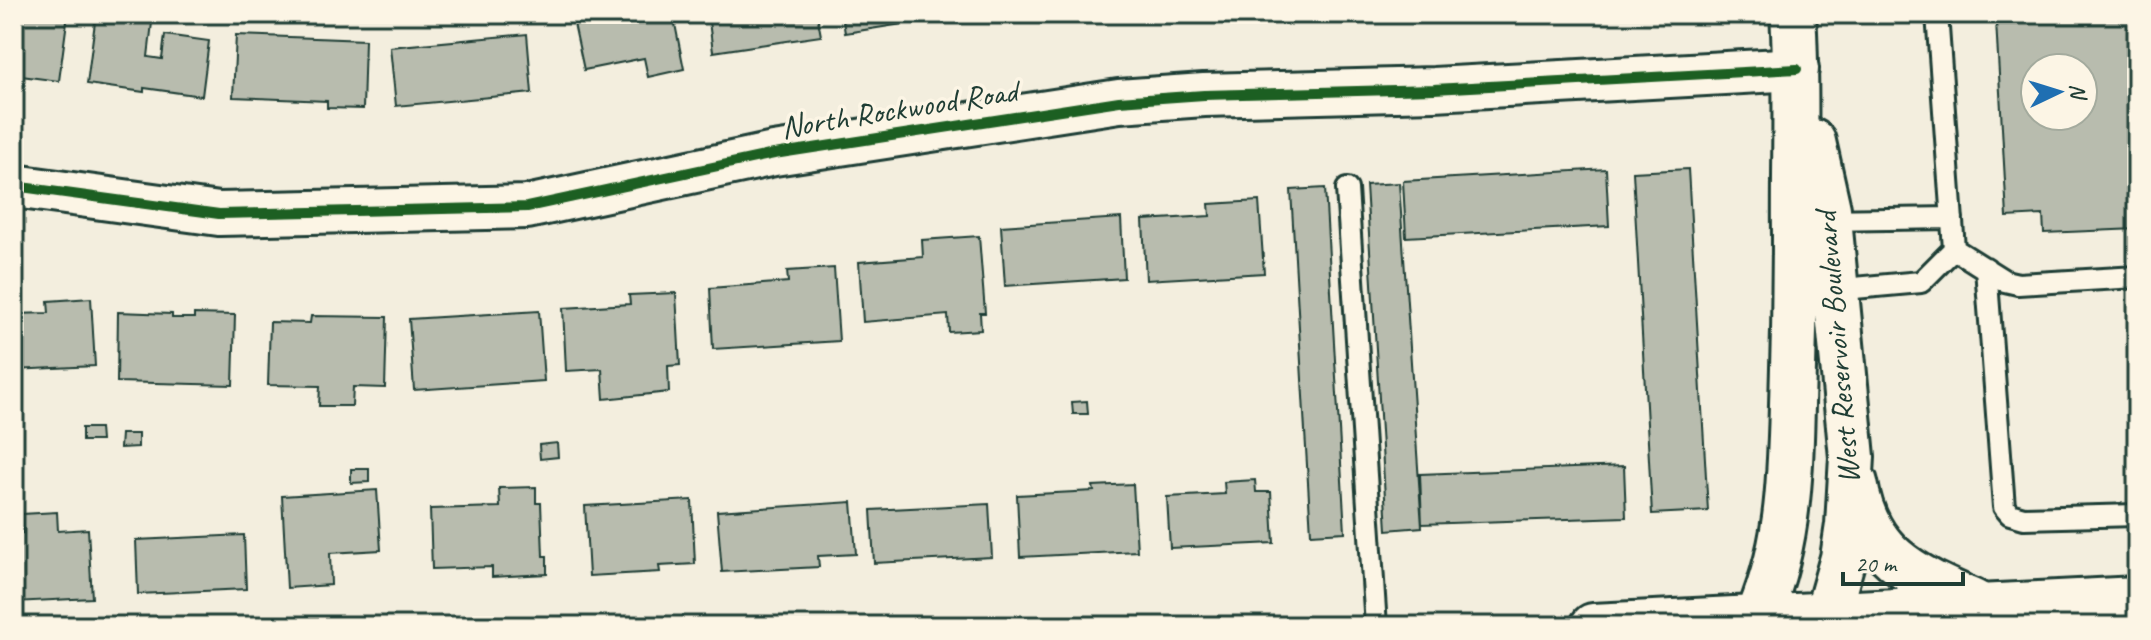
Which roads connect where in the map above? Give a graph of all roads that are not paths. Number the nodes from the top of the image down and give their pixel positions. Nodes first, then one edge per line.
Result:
1 (1793, 14) edge
2 (1937, 14) edge
3 (1797, 69) junction
4 (14, 186) edge
5 (1347, 189) dead end
6 (1952, 218) junction
7 (1812, 221) junction
8 (1954, 249) junction
9 (1986, 268) junction
10 (2137, 277) edge
11 (1815, 290) junction
12 (1852, 457) junction
13 (2137, 515) edge
14 (2137, 599) edge
15 (1981, 606) junction
16 (1824, 620) edge
17 (1756, 622) edge
18 (1376, 626) edge
19 (1593, 626) edge

1 - 3 main road, West Reservoir Boulevard
2 - 6 lane
3 - 4 street, North Rockwood Road
3 - 7 main road, West Reservoir Boulevard
5 - 18 lane
6 - 7 lane
6 - 8 lane
7 - 11 main road, West Reservoir Boulevard
8 - 9 lane
8 - 11 lane
9 - 10 lane
9 - 13 lane
11 - 12 main road, West Reservoir Boulevard
11 - 17 main road, West Reservoir Boulevard
12 - 15 main road
12 - 16 main road, West Reservoir Boulevard
14 - 15 main road
15 - 16 main road
16 - 17 main road
17 - 19 main road

